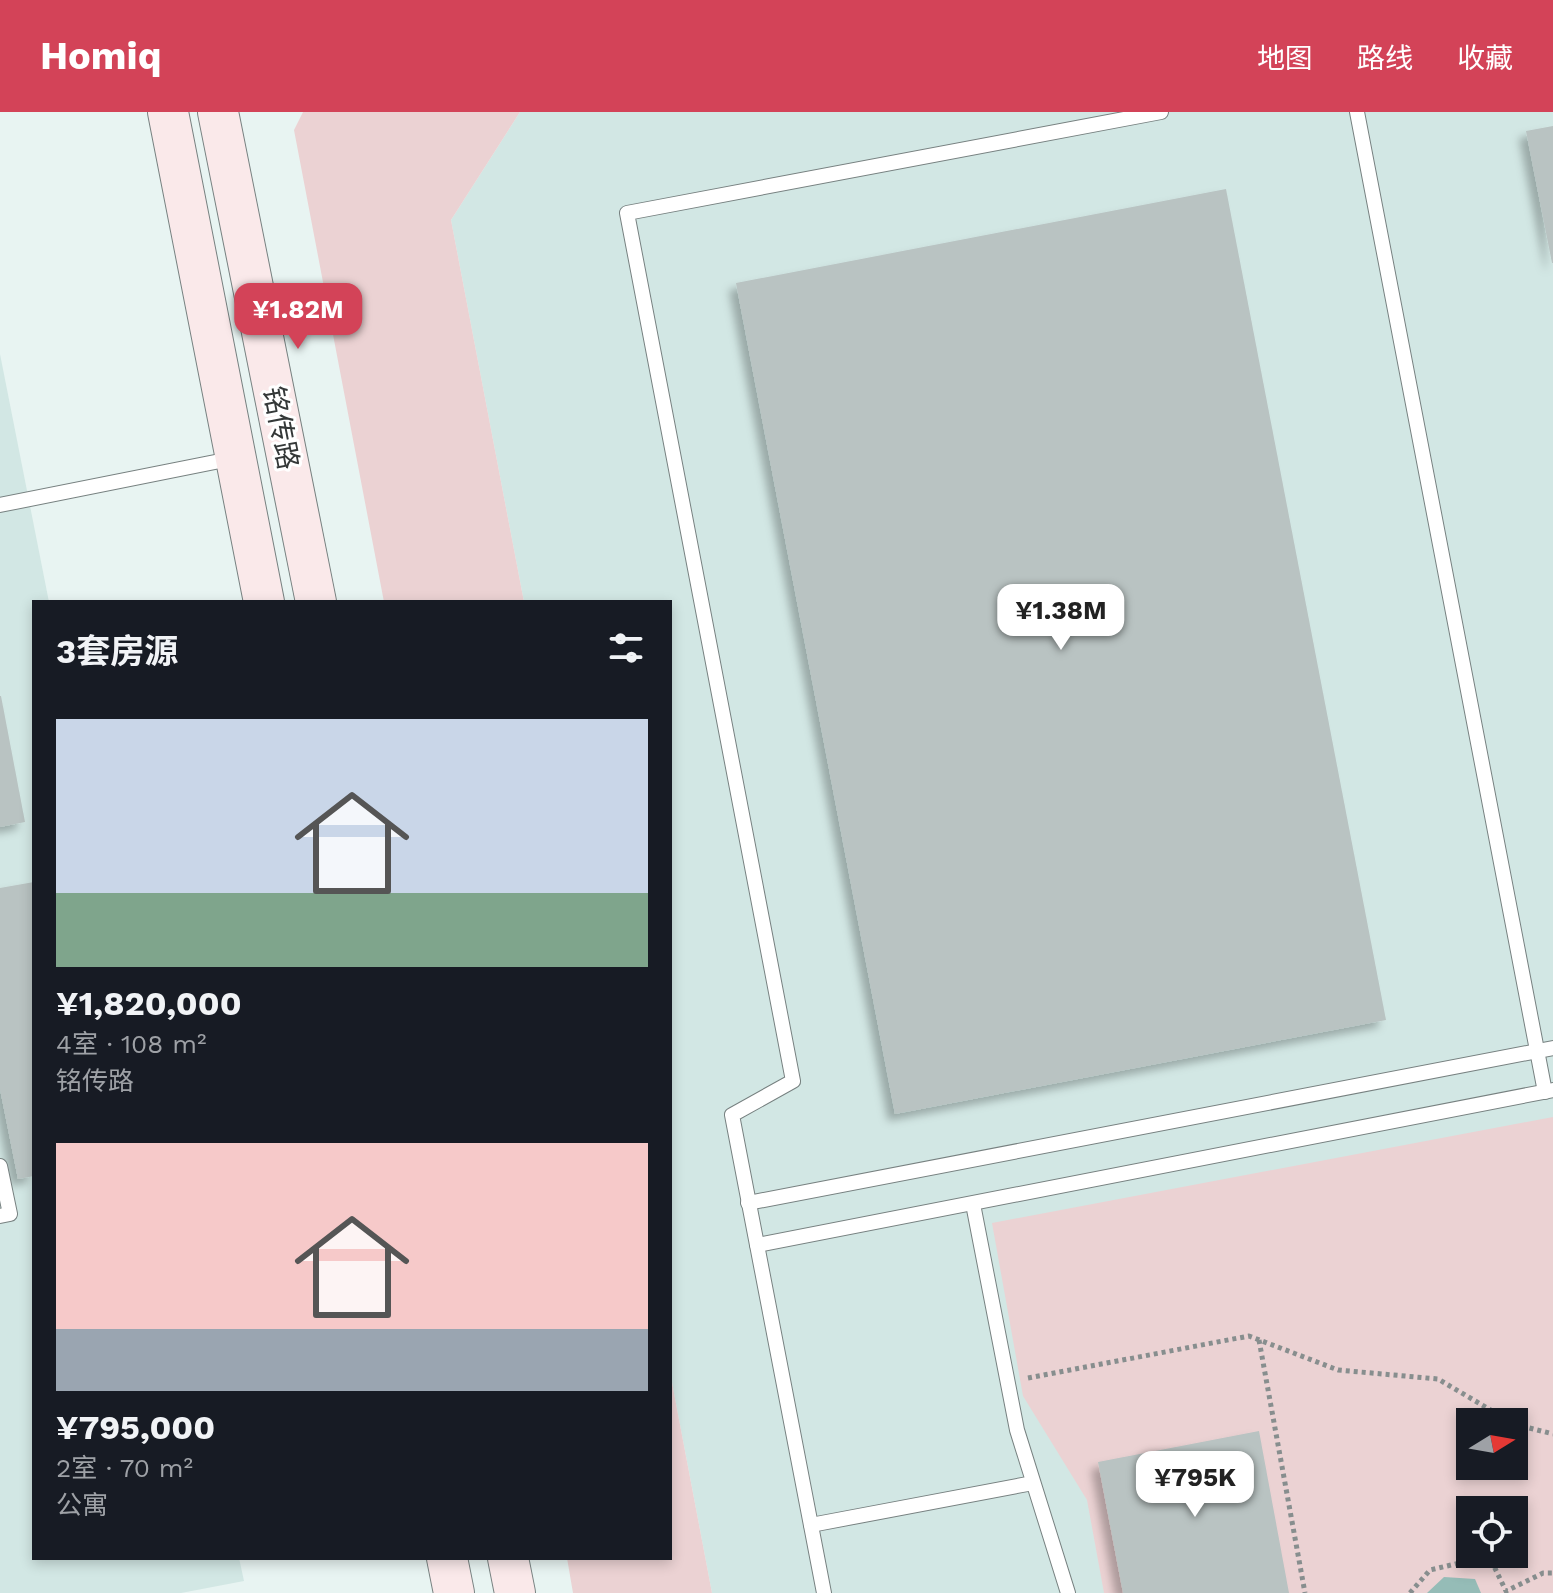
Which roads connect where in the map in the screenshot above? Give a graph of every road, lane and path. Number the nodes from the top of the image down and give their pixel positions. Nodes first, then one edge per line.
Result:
1 (168, 112) edge
2 (218, 112) edge
3 (1161, 112) edge
4 (1357, 112) edge
5 (235, 458) junction
6 (0, 505) edge
7 (264, 600) edge
8 (316, 600) edge
9 (1553, 1048) edge
10 (1537, 1051) junction
11 (1549, 1091) edge
12 (0, 1166) edge
13 (748, 1203) junction
14 (973, 1204) junction
15 (0, 1216) edge
16 (757, 1245) junction
17 (1259, 1340) junction
18 (1007, 1382) junction
19 (1487, 1408) edge
20 (1528, 1427) edge
21 (1553, 1434) edge
22 (1033, 1483) junction
23 (811, 1525) junction
24 (447, 1560) edge
25 (508, 1560) edge
26 (1553, 1573) edge
27 (454, 1593) edge
28 (515, 1593) edge
29 (824, 1593) edge
30 (1068, 1593) edge
31 (1305, 1593) edge
32 (1410, 1593) edge

1 - 5 main road, 铭传路
2 - 8 main road, 铭传路
3 - 13 lane
4 - 10 lane
5 - 6 lane
5 - 7 main road, 铭传路
9 - 10 lane
10 - 11 lane
10 - 13 lane
11 - 14 lane
12 - 15 lane
13 - 16 lane
14 - 16 lane
14 - 18 lane
16 - 23 lane
17 - 18 path
17 - 19 path
17 - 31 path
18 - 22 lane
20 - 21 path
22 - 23 lane
22 - 30 lane
23 - 29 lane
24 - 27 main road
25 - 28 main road
26 - 32 path

